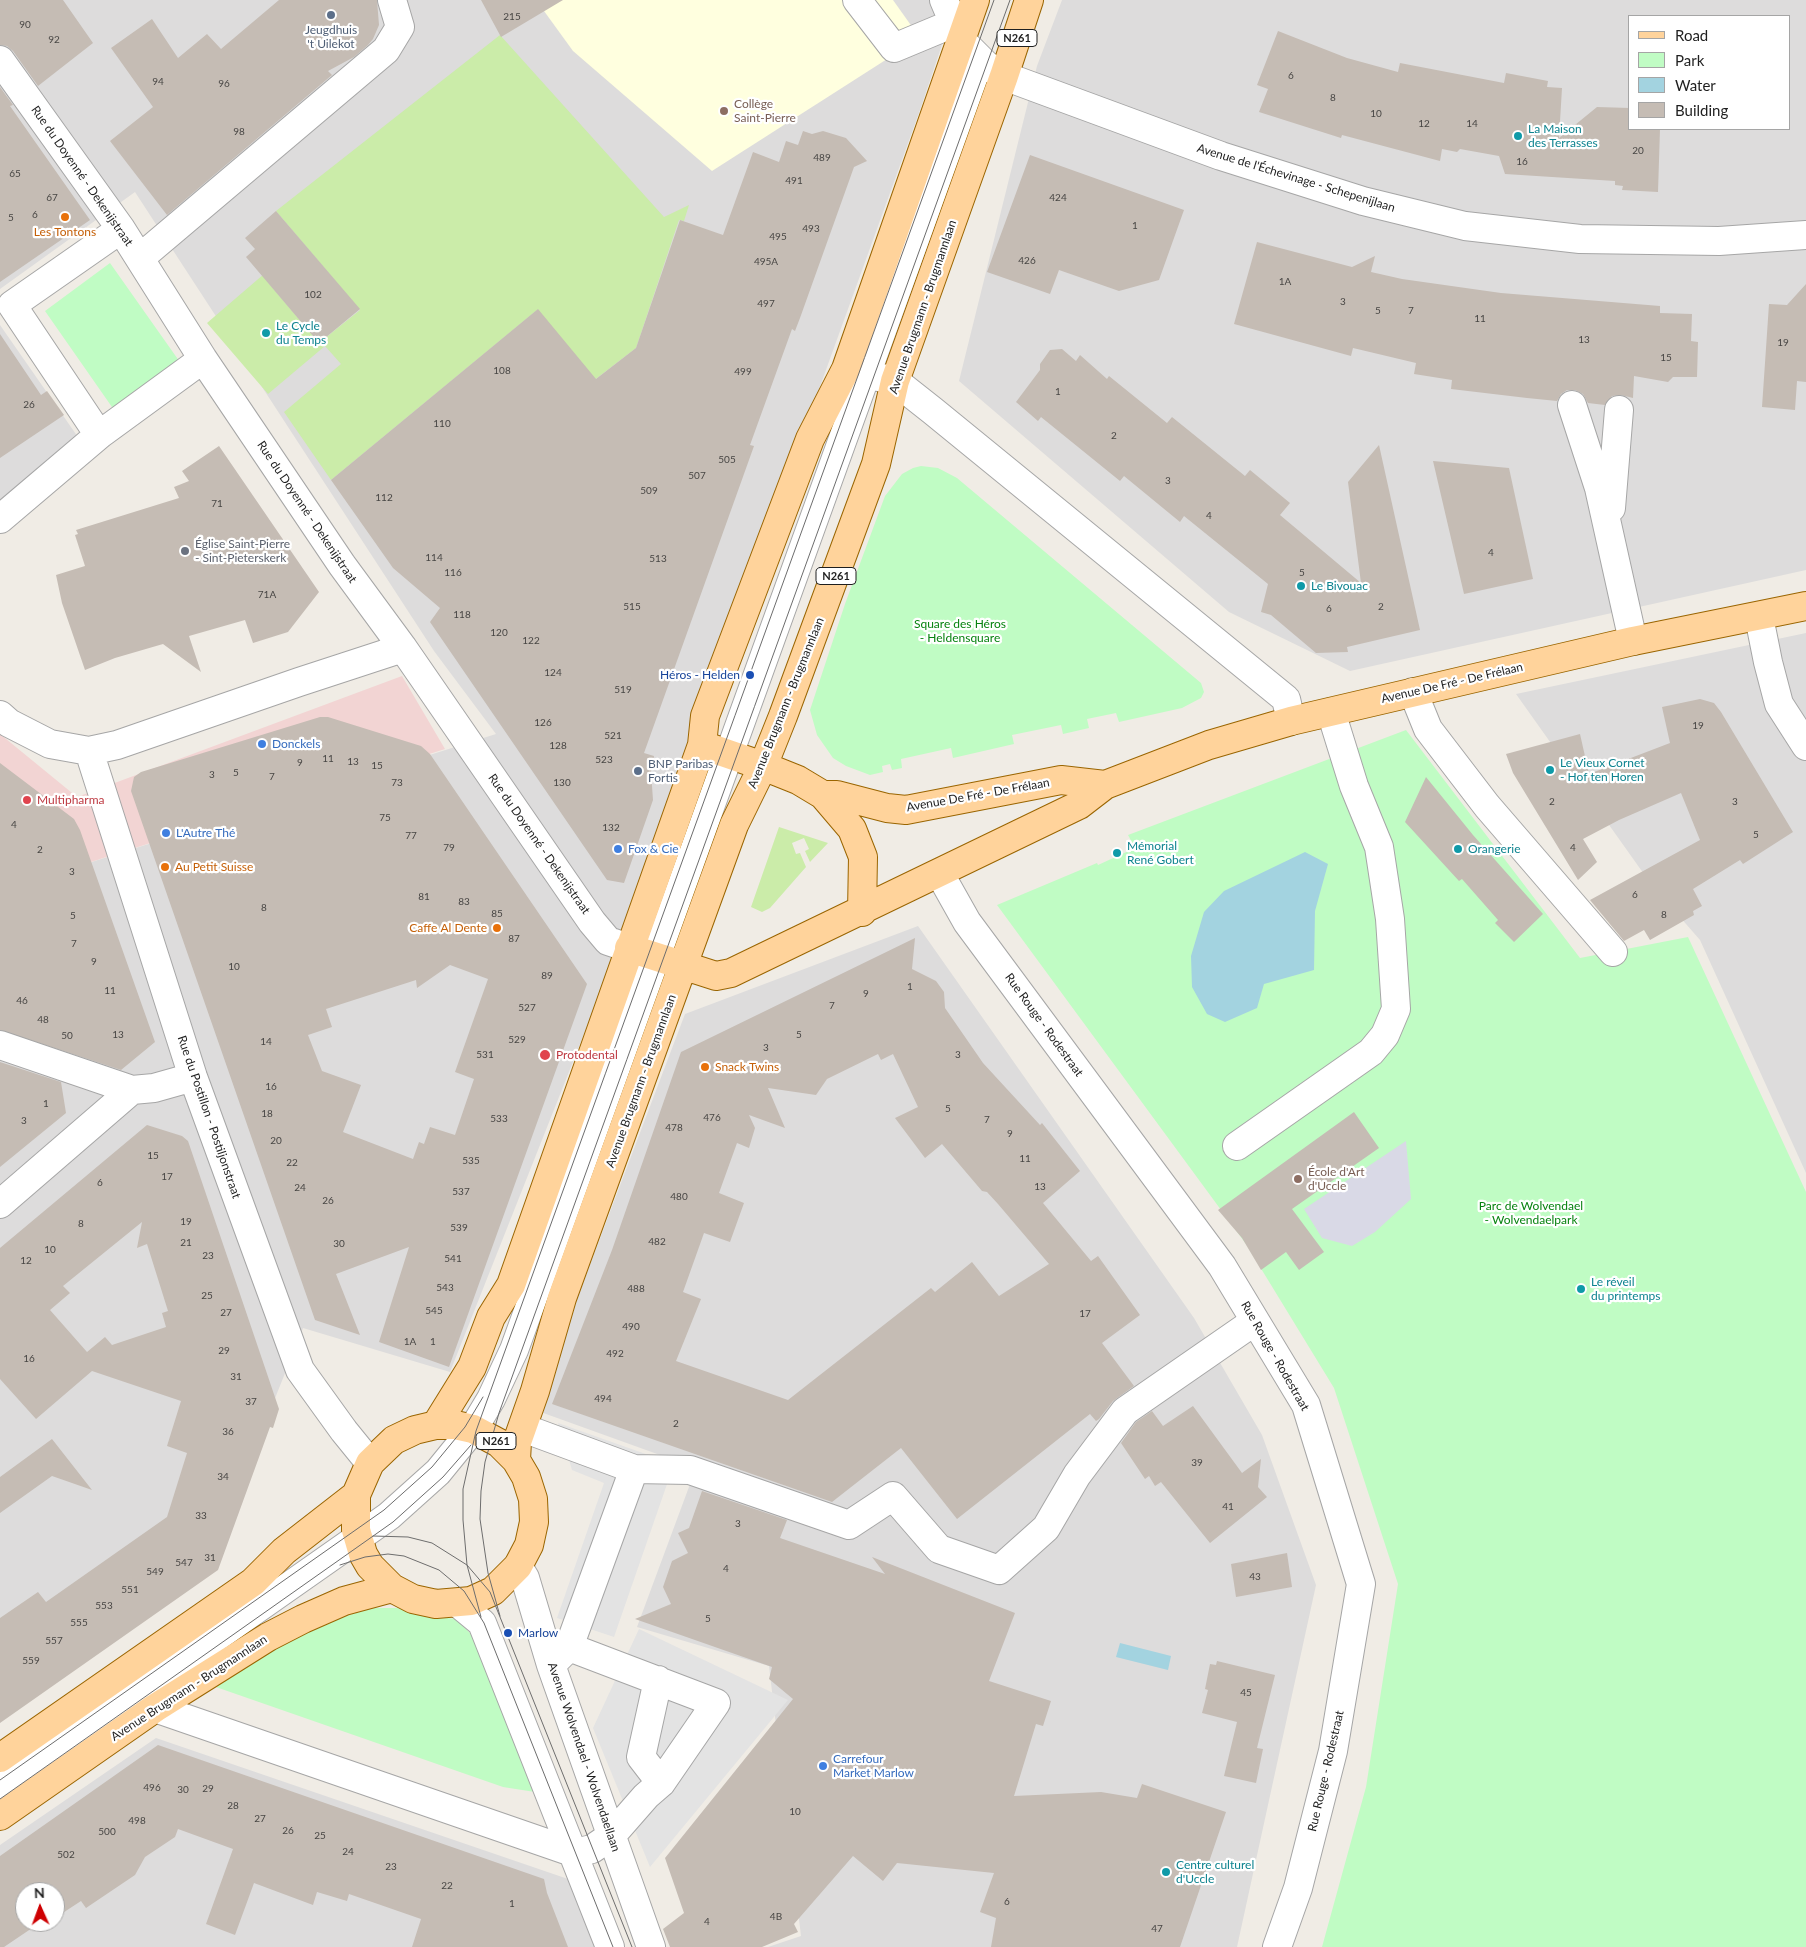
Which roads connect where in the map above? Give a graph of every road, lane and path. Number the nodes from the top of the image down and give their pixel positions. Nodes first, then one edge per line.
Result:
1 (392, 0) edge
2 (857, 0) edge
3 (975, 0) edge
4 (1029, 0) edge
5 (953, 21) edge
6 (980, 59) junction
7 (0, 60) edge
8 (1004, 76) junction
9 (121, 229) junction
10 (1806, 235) edge
11 (140, 258) junction
12 (203, 358) junction
13 (856, 371) junction
14 (894, 381) junction
15 (1572, 405) dead end
16 (1619, 410) dead end
17 (99, 434) junction
18 (0, 519) edge
19 (1609, 532) junction
20 (1806, 606) edge
21 (1759, 617) junction
22 (1633, 641) junction
23 (403, 648) junction
24 (1414, 692) junction
25 (1331, 712) junction
26 (0, 715) edge
27 (1291, 721) junction
28 (702, 744) junction
29 (1806, 746) edge
30 (89, 751) junction
31 (730, 755) junction
32 (763, 766) junction
33 (1105, 786) junction
34 (823, 795) junction
35 (940, 874) junction
36 (862, 912) junction
37 (629, 948) junction
38 (1614, 952) dead end
39 (656, 958) junction
40 (683, 964) junction
41 (0, 1045) edge
42 (193, 1077) junction
43 (132, 1090) junction
44 (1237, 1146) dead end
45 (0, 1204) edge
46 (1255, 1321) junction
47 (436, 1425) junction
48 (523, 1428) junction
49 (472, 1429) junction
50 (516, 1460) junction
51 (370, 1463) junction
52 (634, 1469) junction
53 (356, 1495) junction
54 (357, 1538) junction
55 (518, 1566) junction
56 (392, 1588) junction
57 (459, 1604) junction
58 (560, 1656) junction
59 (658, 1680) junction
60 (155, 1708) junction
61 (0, 1758) edge
62 (661, 1783) junction
63 (0, 1789) edge
64 (0, 1816) edge
65 (612, 1836) junction
66 (572, 1852) junction
67 (610, 1947) edge
68 (651, 1947) edge
69 (1277, 1947) edge

1 - 11 street
2 - 5 street
3 - 5 main road
4 - 8 main road, Avenue Brugmann - Brugmannlaan / N261
5 - 6 street, Avenue de l'Échevinage - Schepenijlaan
5 - 13 main road
6 - 8 street, Avenue de l'Échevinage - Schepenijlaan
6 - 13 street, Avenue Brugmann - Brugmannlaan
7 - 9 street, Rue du Doyenné - Dekenijstraat
8 - 10 street, Avenue de l'Échevinage - Schepenijlaan
8 - 14 main road, Avenue Brugmann - Brugmannlaan / N261
9 - 11 street, Rue du Doyenné - Dekenijstraat
9 - 17 street
11 - 12 street, Rue du Doyenné - Dekenijstraat
12 - 17 street
12 - 23 street, Rue du Doyenné - Dekenijstraat
13 - 14 street
13 - 28 main road
13 - 31 street, Avenue Brugmann - Brugmannlaan
14 - 27 street
14 - 32 main road, Avenue Brugmann - Brugmannlaan / N261
15 - 19 street
16 - 19 street
17 - 18 street
19 - 22 street
20 - 21 main road, Avenue De Fré - De Frélaan
21 - 22 main road, Avenue De Fré - De Frélaan
21 - 29 street
22 - 24 main road, Avenue De Fré - De Frélaan
23 - 30 street
23 - 37 street, Rue du Doyenné - Dekenijstraat
24 - 25 main road, Avenue De Fré - De Frélaan
24 - 38 street
25 - 27 main road, Avenue De Fré - De Frélaan
25 - 44 street
26 - 30 street
27 - 33 main road, Avenue De Fré - De Frélaan
28 - 31 main road, Avenue De Fré - De Frélaan
28 - 37 main road
30 - 42 street, Rue du Postillon - Postiljonstraat
31 - 32 main road, Avenue De Fré - De Frélaan
31 - 39 street, Avenue Brugmann - Brugmannlaan
32 - 34 main road, Avenue De Fré - De Frélaan
32 - 40 main road, Avenue Brugmann - Brugmannlaan / N261
33 - 34 main road, Avenue De Fré - De Frélaan
33 - 35 main road, Avenue De Fré - De Frélaan
34 - 36 main road, Avenue De Fré - De Frélaan
35 - 36 main road, Avenue De Fré - De Frélaan
35 - 46 street, Rue Rouge - Rodestraat
36 - 40 main road, Avenue De Fré - De Frélaan
37 - 39 main road, Avenue De Fré - De Frélaan
37 - 47 main road
39 - 40 main road, Avenue De Fré - De Frélaan
39 - 49 street, Avenue Brugmann - Brugmannlaan
40 - 48 main road, Avenue Brugmann - Brugmannlaan / N261
41 - 43 street
42 - 43 street
42 - 51 street, Rue du Postillon - Postiljonstraat
43 - 45 street
46 - 52 street
46 - 69 street, Rue Rouge - Rodestraat
47 - 49 main road, N261
47 - 51 main road, N261
48 - 50 main road, Avenue Brugmann - Brugmannlaan / N261
48 - 52 street
49 - 50 main road, N261
49 - 54 street, Avenue Brugmann - Brugmannlaan
50 - 55 main road, N261
51 - 53 main road, N261
52 - 58 street
53 - 54 main road, N261
53 - 61 main road, N261
54 - 56 main road, N261
54 - 63 street, Avenue Brugmann - Brugmannlaan
55 - 57 main road, N261
55 - 58 street, Avenue Wolvendael - Wolvendaellaan
56 - 57 main road, N261
56 - 60 main road, Avenue Brugmann - Brugmannlaan
57 - 66 street
58 - 59 street
58 - 65 street, Avenue Wolvendael - Wolvendaellaan
59 - 62 street
59 - 62 street
60 - 64 main road, Avenue Brugmann - Brugmannlaan
60 - 66 street
62 - 65 street
65 - 66 street
65 - 68 street, Avenue Wolvendael - Wolvendaellaan
66 - 67 street

